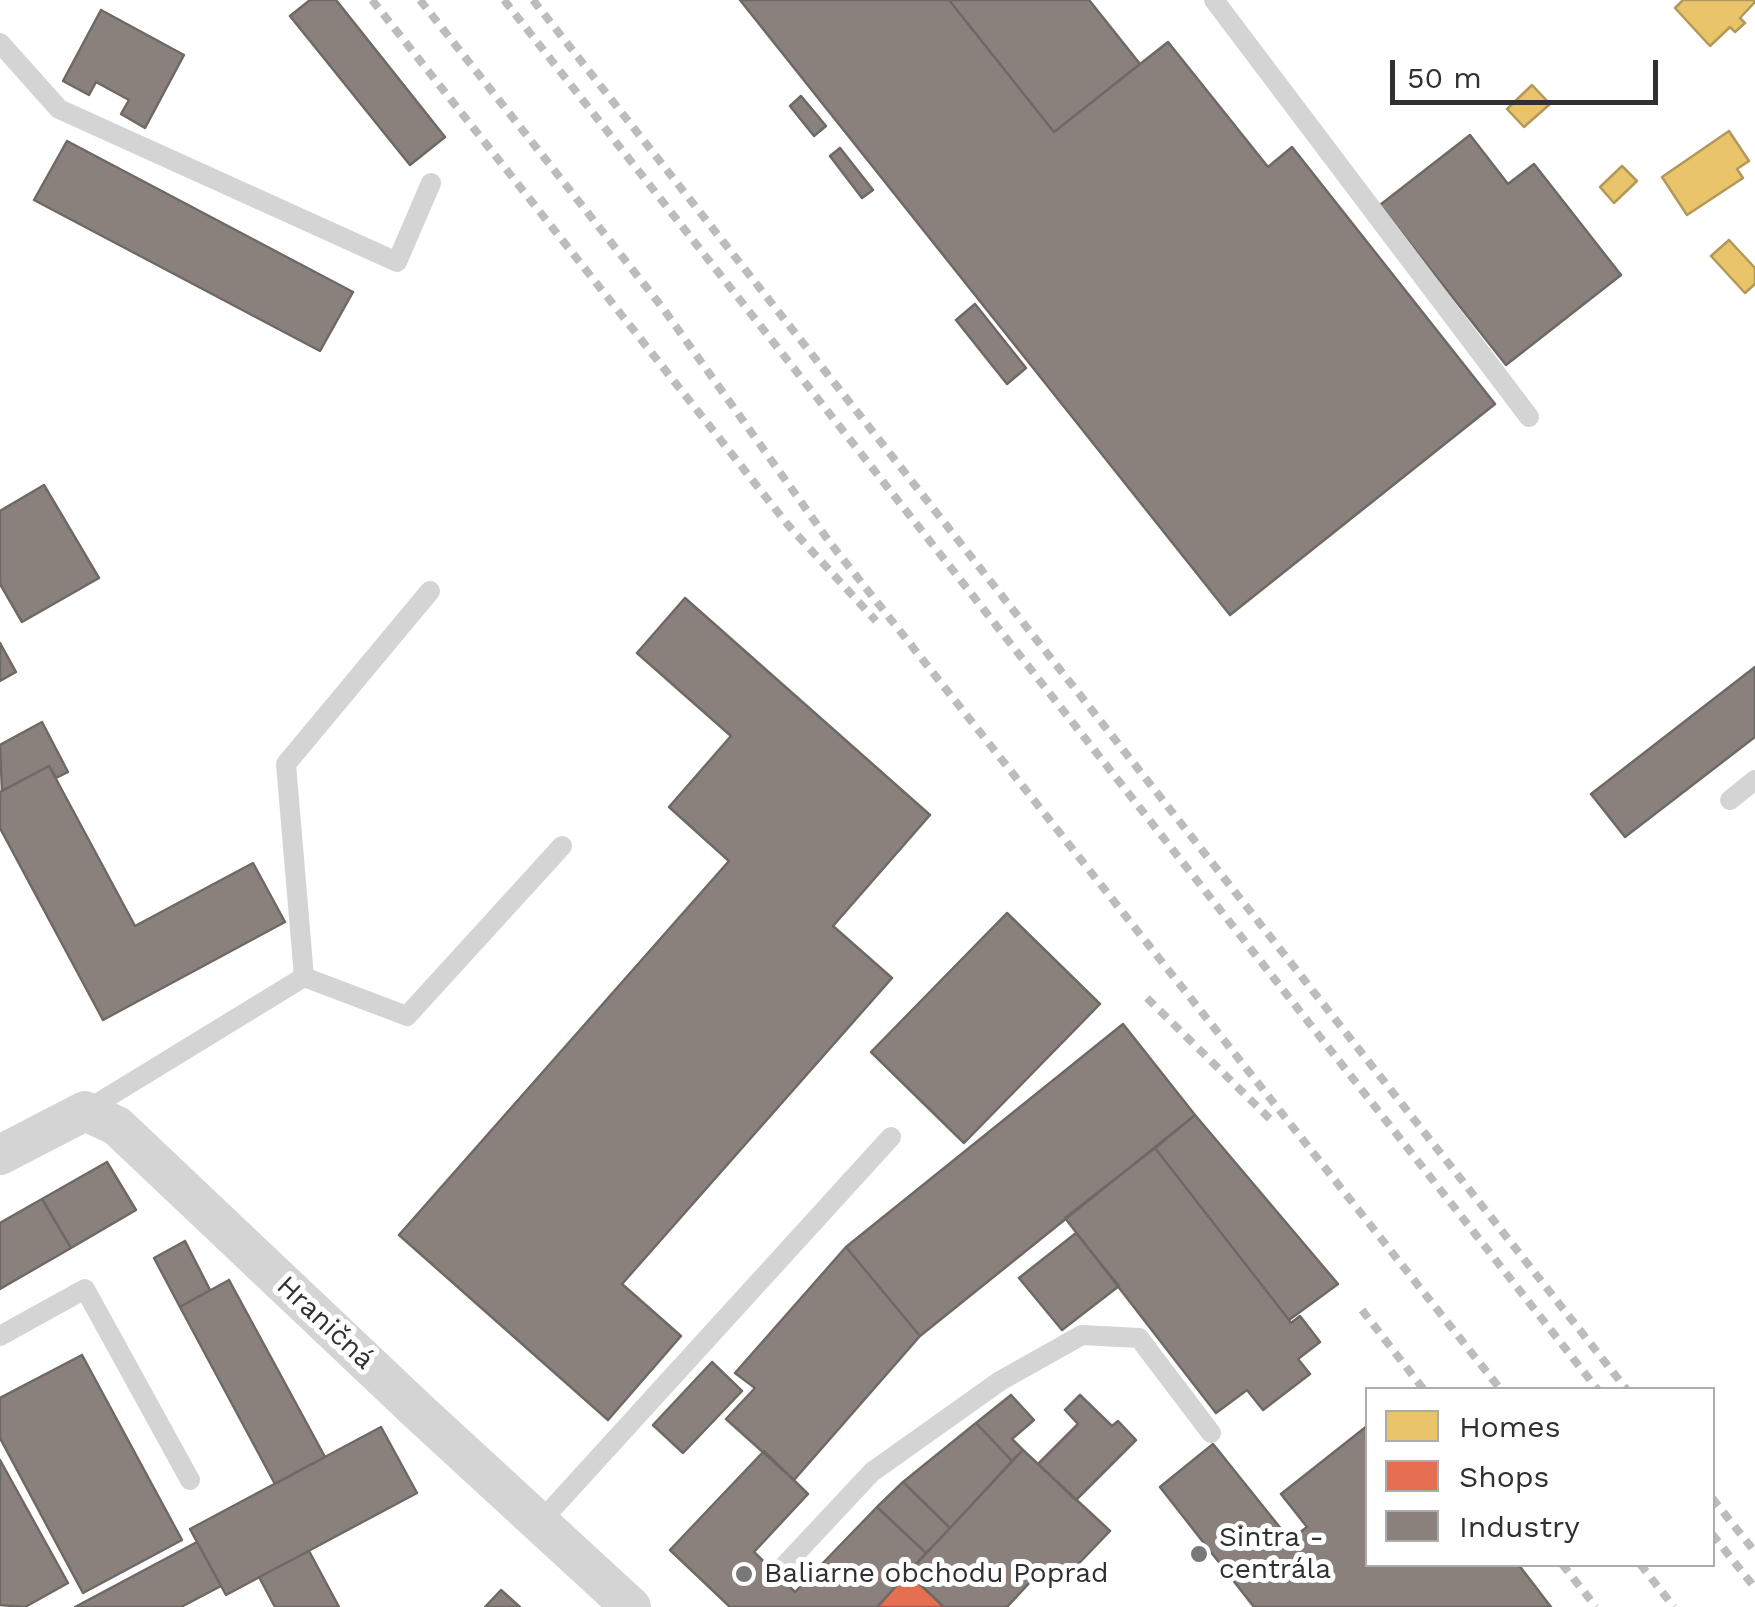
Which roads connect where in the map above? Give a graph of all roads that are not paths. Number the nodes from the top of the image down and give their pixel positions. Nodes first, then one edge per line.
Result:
1 (1214, 0) edge
2 (0, 43) edge
3 (430, 183) dead end
4 (1529, 417) dead end
5 (430, 591) dead end
6 (1755, 780) edge
7 (1730, 800) dead end
8 (562, 846) dead end
9 (304, 977) junction
10 (85, 1110) junction
11 (890, 1137) dead end
12 (0, 1156) edge
13 (0, 1336) edge
14 (1210, 1433) dead end
15 (190, 1480) dead end
16 (541, 1521) junction
17 (784, 1566) dead end
18 (631, 1607) edge

1 - 4 lane
2 - 3 lane
5 - 9 lane
6 - 7 lane
8 - 9 lane
9 - 10 lane
10 - 12 street
10 - 16 street, Hraničná
11 - 16 lane
13 - 15 lane
14 - 17 lane
16 - 18 street, Hraničná

